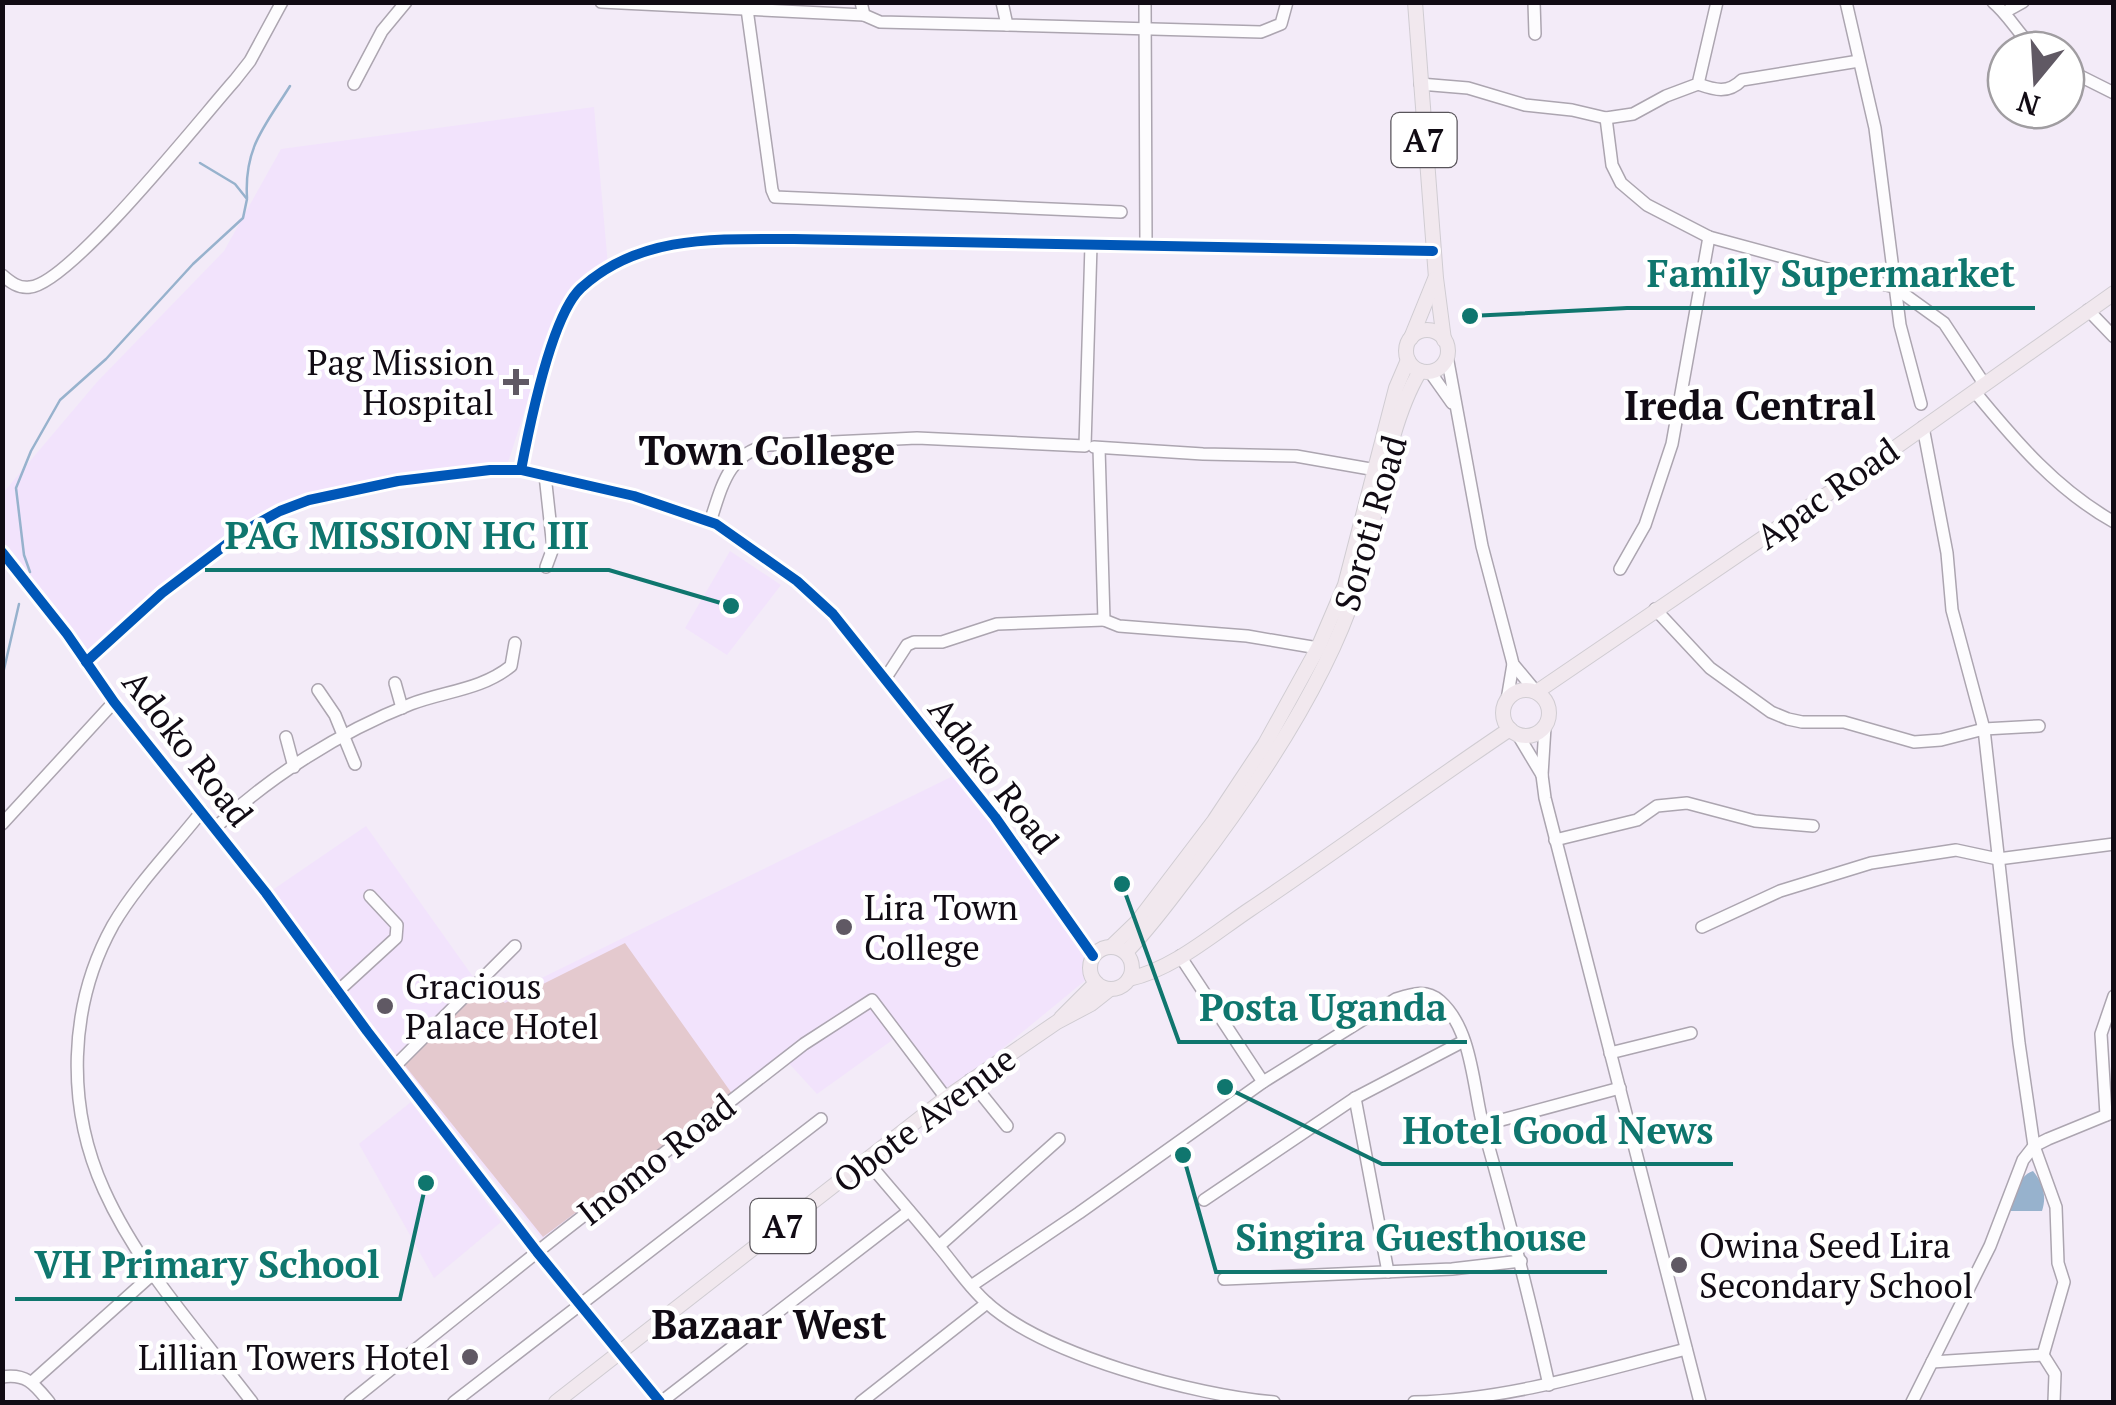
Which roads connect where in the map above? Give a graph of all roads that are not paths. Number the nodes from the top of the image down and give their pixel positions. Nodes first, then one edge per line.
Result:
1 (282, 2) edge
2 (406, 2) edge
3 (601, 2) edge
4 (1002, 2) edge
5 (1145, 2) edge
6 (1286, 2) edge
7 (1416, 2) edge
8 (1534, 2) edge
9 (1717, 2) edge
10 (1846, 2) edge
11 (1993, 2) edge
12 (2023, 2) edge
13 (686, 4) edge
14 (862, 8) edge
15 (747, 9) junction
16 (2005, 12) junction
17 (1007, 25) junction
18 (1146, 28) junction
19 (2015, 30) edge
20 (1535, 34) dead end
21 (1858, 61) junction
22 (2086, 78) edge
23 (354, 84) dead end
24 (1420, 84) junction
25 (1698, 84) junction
26 (2114, 93) edge
27 (1606, 118) junction
28 (1121, 212) dead end
29 (1709, 237) junction
30 (1091, 244) junction
31 (1146, 245) junction
32 (1434, 252) junction
33 (2, 275) edge
34 (1436, 278) junction
35 (1894, 287) junction
36 (2114, 293) edge
37 (2088, 310) junction
38 (2114, 337) edge
39 (1411, 338) junction
40 (1444, 340) junction
41 (1447, 356) junction
42 (1419, 367) junction
43 (1980, 389) junction
44 (1402, 390) junction
45 (1921, 404) dead end
46 (1454, 406) junction
47 (1923, 426) junction
48 (1085, 446) junction
49 (1099, 448) junction
50 (520, 470) junction
51 (1376, 470) junction
52 (544, 474) junction
53 (710, 522) junction
54 (2114, 522) edge
55 (2, 552) edge
56 (546, 567) dead end
57 (1620, 569) dead end
58 (1654, 609) junction
59 (1104, 620) junction
60 (515, 643) dead end
61 (1323, 651) junction
62 (86, 662) junction
63 (1513, 664) junction
64 (886, 679) junction
65 (395, 684) dead end
66 (318, 690) dead end
67 (1538, 692) junction
68 (1507, 700) junction
69 (114, 702) junction
70 (402, 708) junction
71 (1545, 726) junction
72 (2039, 726) dead end
73 (1984, 728) junction
74 (1514, 732) junction
75 (286, 737) dead end
76 (344, 737) junction
77 (354, 764) dead end
78 (294, 767) junction
79 (1542, 775) junction
80 (202, 811) junction
81 (2, 824) edge
82 (1813, 826) dead end
83 (216, 828) junction
84 (1556, 840) junction
85 (2114, 844) edge
86 (1998, 858) junction
87 (370, 896) dead end
88 (1702, 927) dead end
89 (515, 946) dead end
90 (1119, 949) junction
91 (1093, 956) junction
92 (1180, 956) junction
93 (1129, 980) junction
94 (1103, 986) junction
95 (338, 992) junction
96 (2114, 996) edge
97 (1691, 1033) dead end
98 (1464, 1041) junction
99 (1610, 1053) junction
100 (394, 1067) junction
101 (970, 1080) junction
102 (1263, 1082) junction
103 (1620, 1088) junction
104 (946, 1098) junction
105 (1354, 1098) junction
106 (2110, 1114) edge
107 (821, 1118) dead end
108 (1483, 1125) junction
109 (1007, 1126) dead end
110 (1059, 1139) dead end
111 (2034, 1146) junction
112 (866, 1160) junction
113 (1204, 1200) dead end
114 (909, 1211) junction
115 (939, 1246) junction
116 (537, 1252) junction
117 (1521, 1260) junction
118 (1388, 1272) junction
119 (154, 1273) junction
120 (1224, 1279) dead end
121 (971, 1286) junction
122 (580, 1304) junction
123 (987, 1304) junction
124 (1686, 1349) junction
125 (620, 1354) junction
126 (2042, 1355) junction
127 (1932, 1362) junction
128 (2, 1377) edge
129 (32, 1382) junction
130 (1548, 1385) junction
131 (48, 1402) edge
132 (252, 1402) edge
133 (350, 1402) edge
134 (454, 1402) edge
135 (556, 1402) edge
136 (660, 1402) edge
137 (862, 1402) edge
138 (1274, 1402) edge
139 (1414, 1402) edge
140 (1444, 1402) edge
141 (1700, 1402) edge
142 (1912, 1402) edge
143 (2054, 1402) edge

1 - 33 street
2 - 23 street
3 - 13 street
4 - 17 street
5 - 18 street
6 - 18 street
7 - 24 main road, A7
8 - 20 street
9 - 25 street
10 - 21 street
11 - 16 street
12 - 16 street
13 - 15 street
14 - 15 street
14 - 17 street
15 - 28 street
16 - 19 street
17 - 18 street
18 - 31 street
21 - 25 street
21 - 35 street
22 - 26 street
24 - 27 street
24 - 32 main road, A7
25 - 27 street
27 - 29 street
29 - 35 street
29 - 57 street
30 - 31 street
30 - 48 street
30 - 50 street
31 - 32 street
32 - 34 main road, A7
34 - 39 main road, A7
34 - 40 main road, A7
35 - 43 street
35 - 45 street
36 - 37 main road, Apac Road
37 - 38 street
37 - 43 main road, Apac Road
39 - 40 main road
39 - 42 main road, A7
40 - 41 main road, A7
41 - 42 main road, A7
41 - 46 street
42 - 44 main road, A7
42 - 46 street
43 - 47 main road, Apac Road
43 - 54 street
44 - 51 main road, Soroti Road / A7
44 - 61 main road, Soroti Road / A7
46 - 63 street
47 - 58 main road, Apac Road
47 - 73 street
48 - 49 street
48 - 53 street
49 - 51 street
49 - 59 street
50 - 52 street, Adoko Road
50 - 62 street, Adoko Road
51 - 61 main road, Soroti Road / A7
52 - 53 street, Adoko Road
52 - 56 street
53 - 64 street, Adoko Road
55 - 62 street
58 - 67 main road, Apac Road
58 - 73 street
59 - 61 street
59 - 64 street
60 - 70 street
61 - 90 main road, A7
62 - 69 street, Adoko Road
63 - 67 street
63 - 68 street
64 - 91 street, Adoko Road
65 - 70 street
66 - 76 street
67 - 68 main road
67 - 71 main road
68 - 74 main road
69 - 80 street, Adoko Road
69 - 81 street
70 - 76 street
71 - 74 main road
71 - 79 street
72 - 73 street
73 - 86 street
74 - 79 street
74 - 92 main road
75 - 78 street
76 - 77 street
76 - 78 street
78 - 83 street
79 - 84 street
80 - 83 street, Adoko Road
80 - 119 street
82 - 84 street
83 - 95 street, Adoko Road
84 - 99 street
85 - 86 street
86 - 88 street
86 - 111 street
87 - 95 street
89 - 100 street
90 - 91 main road, A7
90 - 93 main road
91 - 94 main road
92 - 93 main road
92 - 102 street
93 - 94 main road, A7
94 - 101 main road, Obote Avenue / A7
95 - 100 street, Adoko Road
96 - 106 street
97 - 99 street
98 - 102 street
98 - 105 street
98 - 108 street
99 - 103 street
100 - 116 street, Adoko Road
101 - 104 main road, Obote Avenue / A7
101 - 109 street
102 - 121 street
103 - 108 street
103 - 124 street
104 - 112 main road, Obote Avenue / A7
104 - 116 street, Inomo Road
105 - 113 street
105 - 118 street
106 - 111 street
107 - 122 street
108 - 117 street
110 - 115 street
111 - 126 street
111 - 127 street
112 - 114 street
112 - 125 main road, Obote Avenue / A7
114 - 115 street
114 - 136 street
115 - 121 street
116 - 122 street, Adoko Road
116 - 133 street, Inomo Road
117 - 118 street
117 - 130 street
118 - 120 street
119 - 129 street
119 - 132 street
121 - 123 street
122 - 125 street, Adoko Road
122 - 134 street
123 - 137 street
123 - 138 street
124 - 130 street
124 - 141 street
125 - 135 main road, Obote Avenue / A7
125 - 136 street, Adoko Road
126 - 127 street
126 - 143 street
127 - 142 street
128 - 129 street
129 - 131 street
130 - 140 street
139 - 140 street

